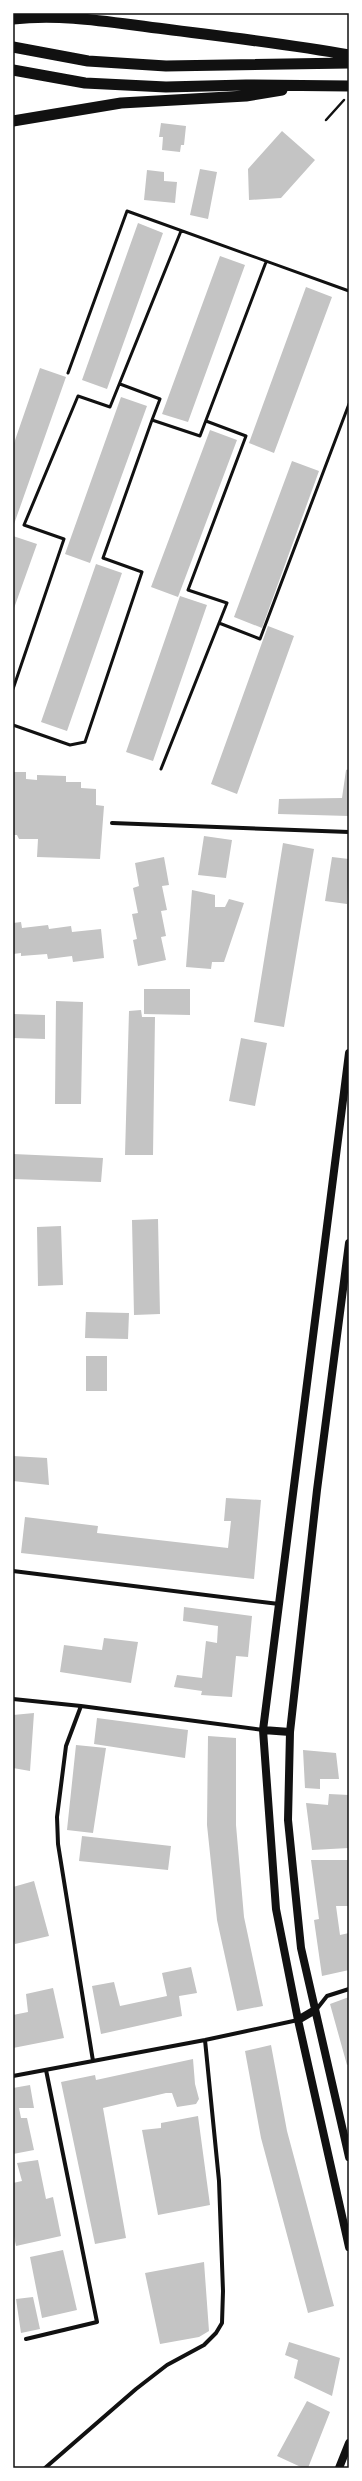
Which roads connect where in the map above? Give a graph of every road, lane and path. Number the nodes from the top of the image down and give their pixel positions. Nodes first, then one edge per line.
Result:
1 (13, 19) edge
2 (13, 47) edge
3 (349, 55) edge
4 (349, 63) edge
5 (13, 70) edge
6 (315, 85) junction
7 (349, 86) edge
8 (344, 99) dead end
9 (326, 120) dead end
10 (13, 121) edge
11 (181, 230) junction
12 (266, 262) junction
13 (349, 292) edge
14 (68, 373) dead end
15 (120, 384) junction
16 (349, 404) edge
17 (152, 420) junction
18 (206, 421) junction
19 (219, 622) junction
20 (13, 689) edge
21 (13, 726) edge
22 (160, 769) dead end
23 (112, 823) dead end
24 (349, 832) edge
25 (349, 1053) edge
26 (349, 1243) edge
27 (13, 1571) edge
28 (279, 1604) junction
29 (13, 1699) edge
30 (81, 1706) junction
31 (263, 1730) junction
32 (290, 1732) junction
33 (349, 1988) edge
34 (316, 2010) junction
35 (298, 2020) junction
36 (205, 2040) junction
37 (93, 2061) junction
38 (46, 2070) junction
39 (13, 2076) edge
40 (349, 2157) edge
41 (349, 2247) edge
42 (26, 2339) dead end
43 (349, 2443) edge
44 (45, 2468) edge
45 (339, 2468) edge

1 - 3 highway
2 - 4 highway
5 - 6 highway
6 - 7 highway
6 - 10 highway
8 - 9 path
11 - 12 lane
11 - 14 lane
11 - 15 lane
12 - 13 lane
12 - 18 lane
15 - 17 lane
15 - 20 lane
16 - 19 lane
17 - 18 lane
17 - 21 lane
18 - 19 lane
19 - 22 lane
23 - 24 street
25 - 28 main road
26 - 32 main road
27 - 28 street
28 - 31 main road
29 - 30 street
30 - 31 street
30 - 37 street
31 - 32 main road
31 - 35 main road
32 - 34 main road
33 - 34 street
34 - 35 main road
34 - 40 main road
35 - 36 street
35 - 41 main road
36 - 37 street
36 - 44 street
37 - 38 street
38 - 39 street
38 - 42 street
43 - 45 main road

